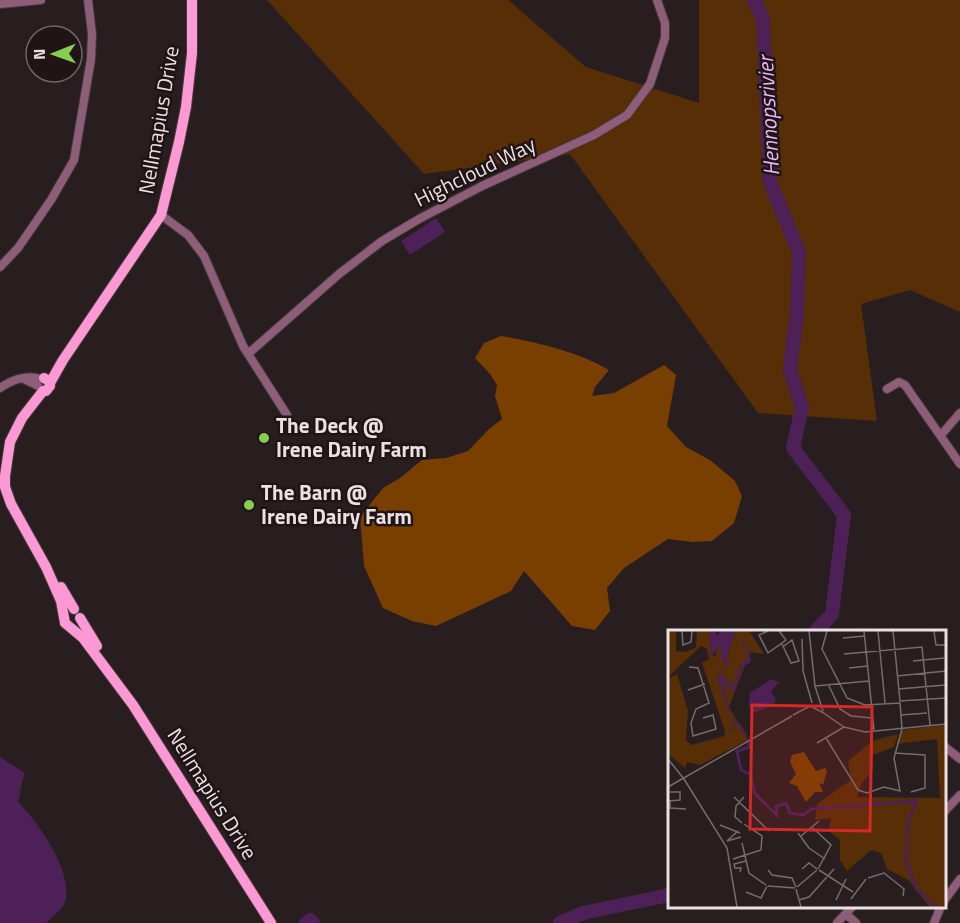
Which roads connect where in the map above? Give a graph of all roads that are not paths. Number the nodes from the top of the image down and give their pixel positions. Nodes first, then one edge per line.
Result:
1 (41, 0) edge
2 (88, 0) edge
3 (192, 0) edge
4 (657, 0) edge
5 (0, 4) edge
6 (161, 216) junction
7 (0, 267) edge
8 (249, 353) junction
9 (42, 384) junction
10 (0, 388) edge
11 (887, 389) dead end
12 (960, 413) edge
13 (287, 415) dead end
14 (941, 435) junction
15 (960, 464) edge
16 (73, 613) junction
17 (119, 686) junction
18 (945, 747) edge
19 (960, 759) edge
20 (960, 795) edge
21 (945, 811) edge
22 (960, 879) edge
23 (945, 900) edge
24 (851, 908) edge
25 (940, 908) edge
26 (846, 914) junction
27 (271, 923) edge
28 (837, 923) edge
29 (856, 923) edge
30 (934, 923) edge

1 - 5 street
2 - 7 street
3 - 6 main road, Nellmapius Drive
4 - 8 street, Highcloud Way
6 - 8 street
6 - 9 main road, Nellmapius Drive
8 - 13 street
9 - 10 street
9 - 16 main road, Nellmapius Drive
11 - 14 street
12 - 14 street
14 - 15 street
16 - 17 main road, Nellmapius Drive
16 - 17 main road, Nellmapius Drive
17 - 27 main road, Nellmapius Drive
18 - 19 street
20 - 21 street
22 - 23 street
24 - 26 street
25 - 30 street
26 - 28 street
26 - 29 street

